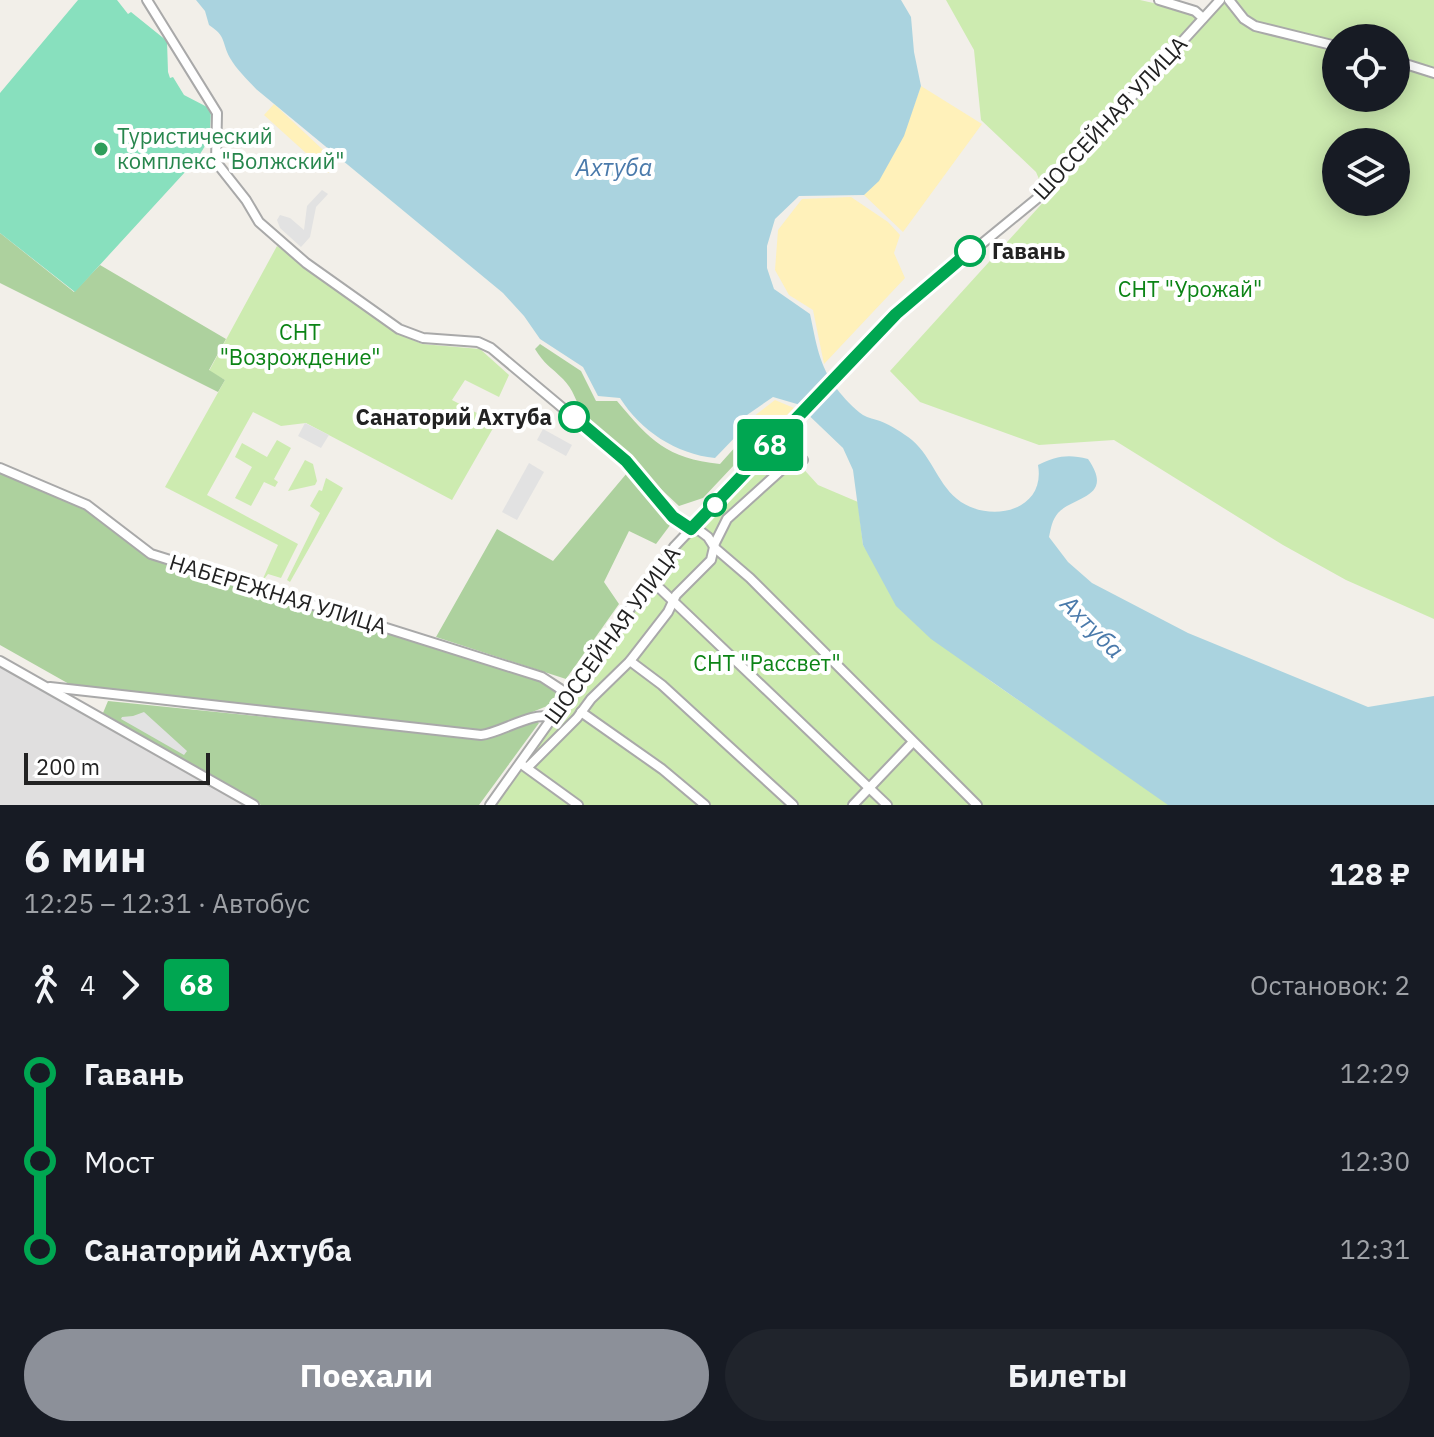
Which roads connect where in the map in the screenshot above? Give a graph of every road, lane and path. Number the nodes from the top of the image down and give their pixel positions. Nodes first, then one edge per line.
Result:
1 (147, 0) edge
2 (1159, 0) edge
3 (1220, 0) edge
4 (1229, 0) edge
5 (1203, 18) junction
6 (1322, 43) edge
7 (1410, 65) edge
8 (1434, 73) edge
9 (803, 460) dead end
10 (0, 468) edge
11 (691, 529) junction
12 (714, 545) junction
13 (650, 579) junction
14 (673, 599) junction
15 (0, 661) edge
16 (630, 661) junction
17 (50, 687) junction
18 (568, 694) junction
19 (108, 695) junction
20 (581, 712) junction
21 (99, 716) junction
22 (551, 718) junction
23 (912, 743) junction
24 (519, 762) junction
25 (528, 767) junction
26 (870, 788) junction
27 (254, 805) edge
28 (490, 805) edge
29 (578, 805) edge
30 (705, 805) edge
31 (793, 805) edge
32 (853, 805) edge
33 (887, 805) edge
34 (977, 805) edge

1 - 11 street
2 - 5 street
3 - 5 street, ШОССЕЙНАЯ УЛИЦА
4 - 6 street
5 - 11 street, ШОССЕЙНАЯ УЛИЦА
7 - 8 street
9 - 12 street
10 - 18 street, НАБЕРЕЖНАЯ УЛИЦА
11 - 12 street
11 - 13 street, ШОССЕЙНАЯ УЛИЦА
12 - 14 street
12 - 23 street
13 - 14 street
13 - 18 street, ШОССЕЙНАЯ УЛИЦА
14 - 16 street
14 - 26 street
15 - 17 street
16 - 20 street
16 - 31 street
17 - 19 street
17 - 21 street
18 - 22 street, ШОССЕЙНАЯ УЛИЦА
19 - 21 street
19 - 22 street
20 - 25 street
20 - 30 street
21 - 27 street
22 - 24 street, ШОССЕЙНАЯ УЛИЦА
23 - 26 street
23 - 34 street
24 - 25 street
24 - 28 street, ШОССЕЙНАЯ УЛИЦА
25 - 29 street
26 - 32 street
26 - 33 street

